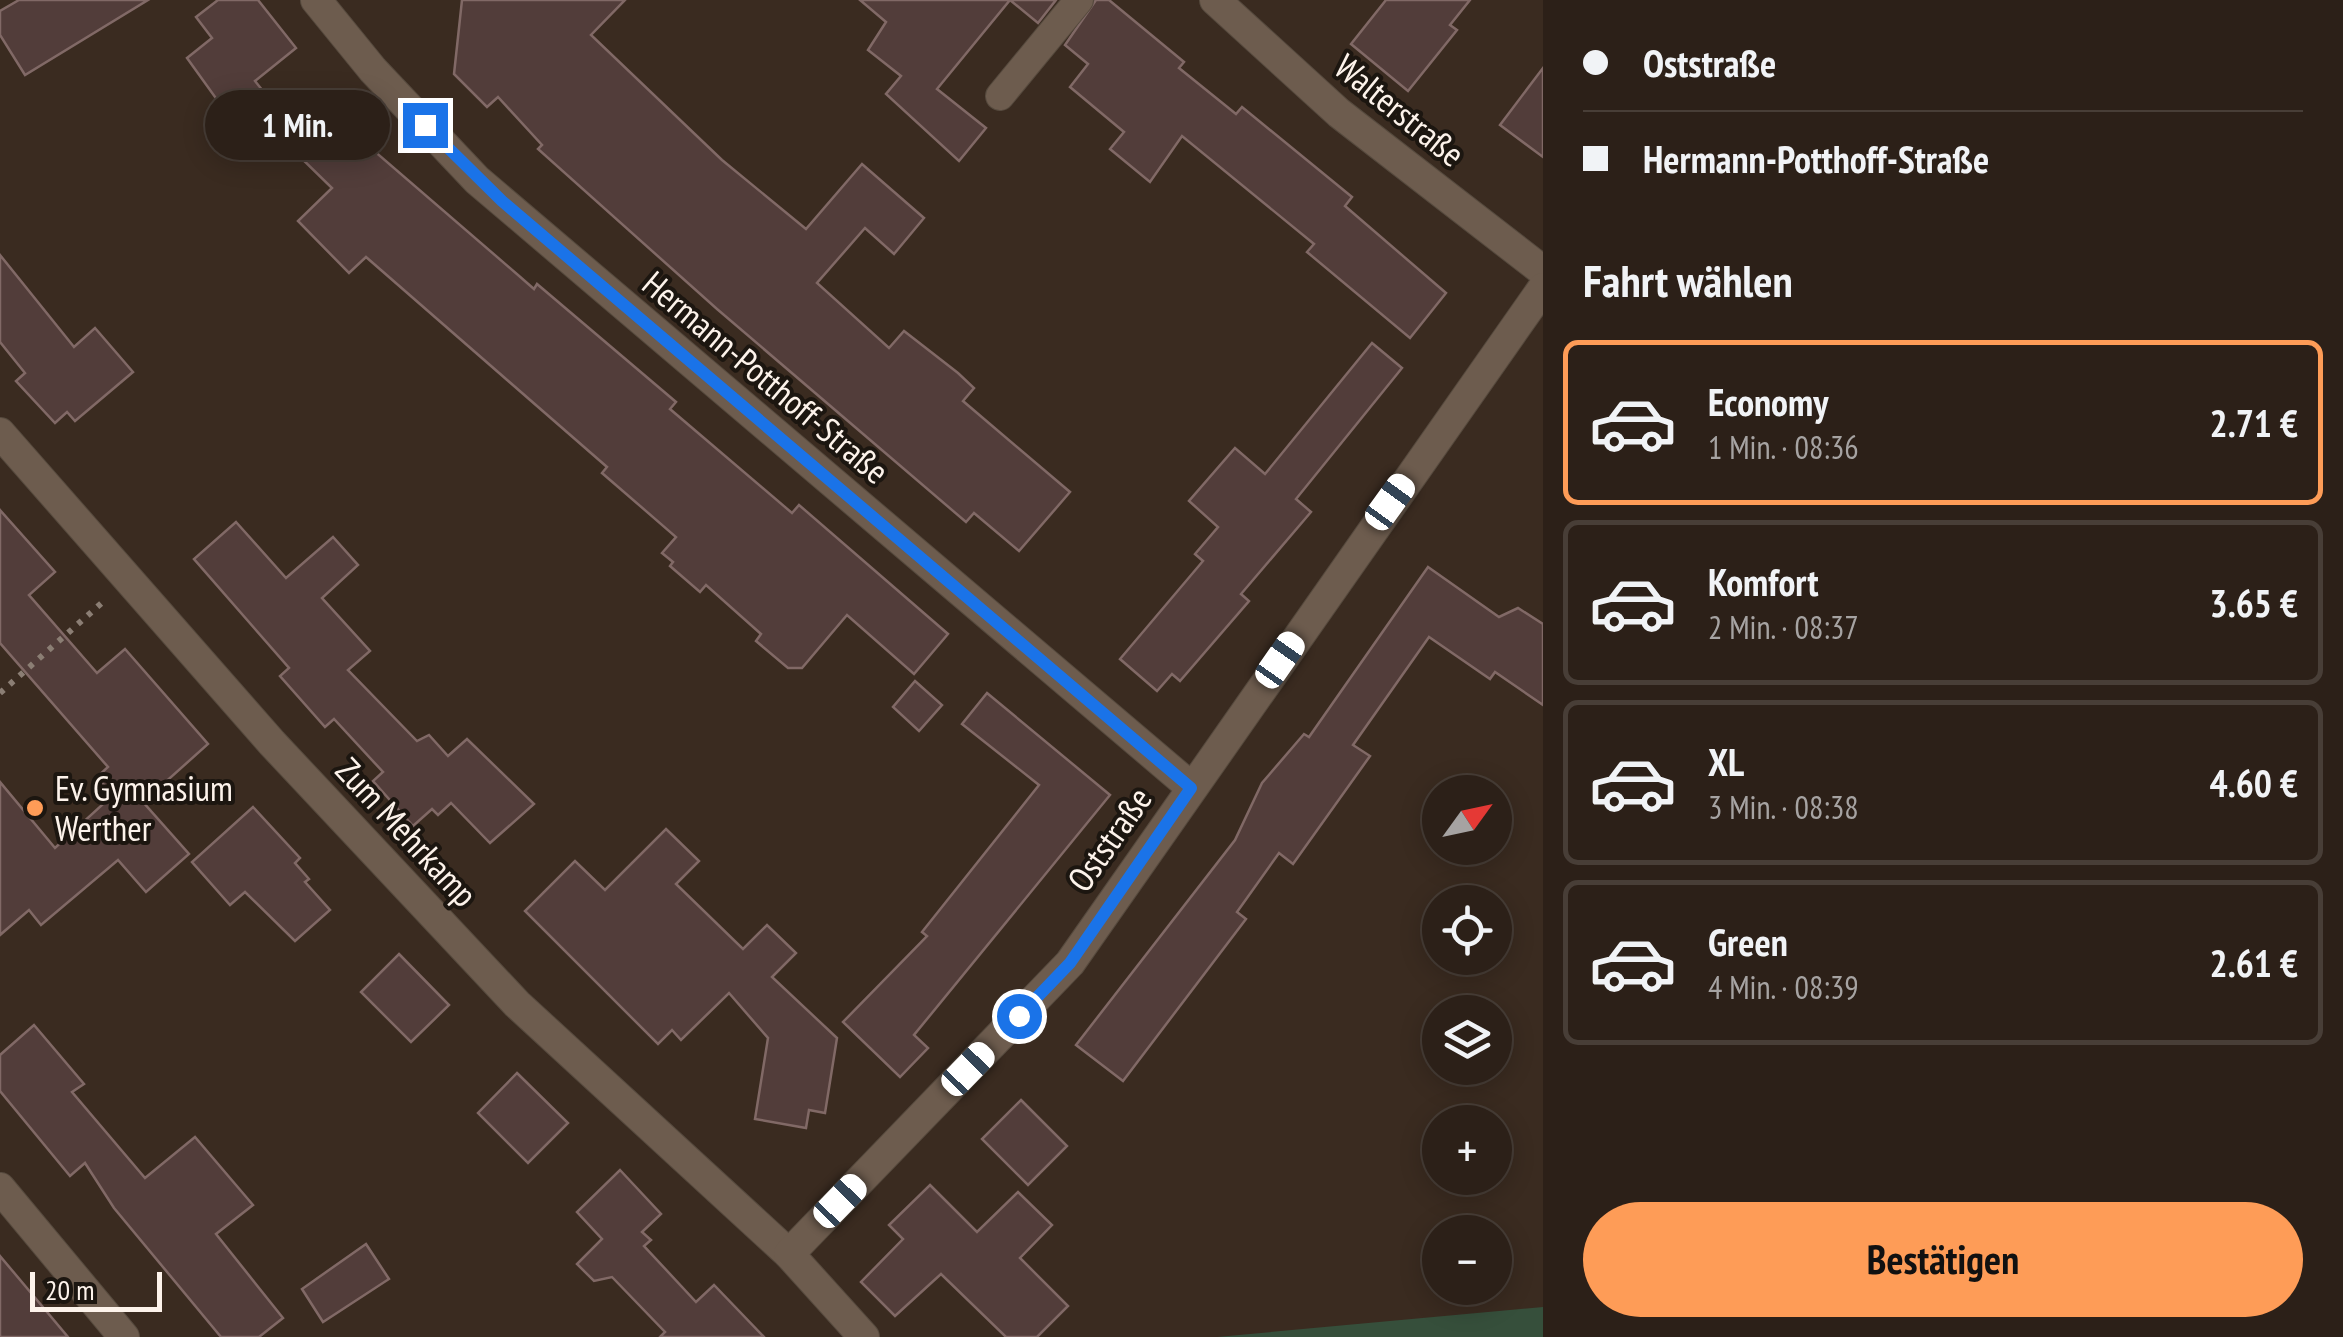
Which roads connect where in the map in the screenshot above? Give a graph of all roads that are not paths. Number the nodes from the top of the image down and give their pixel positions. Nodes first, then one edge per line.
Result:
1 (316, 0) edge
2 (1080, 0) edge
3 (1216, 0) edge
4 (1000, 96) dead end
5 (1543, 271) edge
6 (1543, 288) edge
7 (0, 433) edge
8 (1191, 788) junction
9 (0, 1188) edge
10 (789, 1254) junction
11 (124, 1337) edge
12 (864, 1337) edge

1 - 8 street, Hermann-Potthoff-Straße
2 - 4 lane
3 - 5 street, Walterstraße
6 - 8 street, Oststraße
7 - 10 street, Zum Mehrkamp
8 - 10 street, Oststraße
9 - 11 street
10 - 12 street

